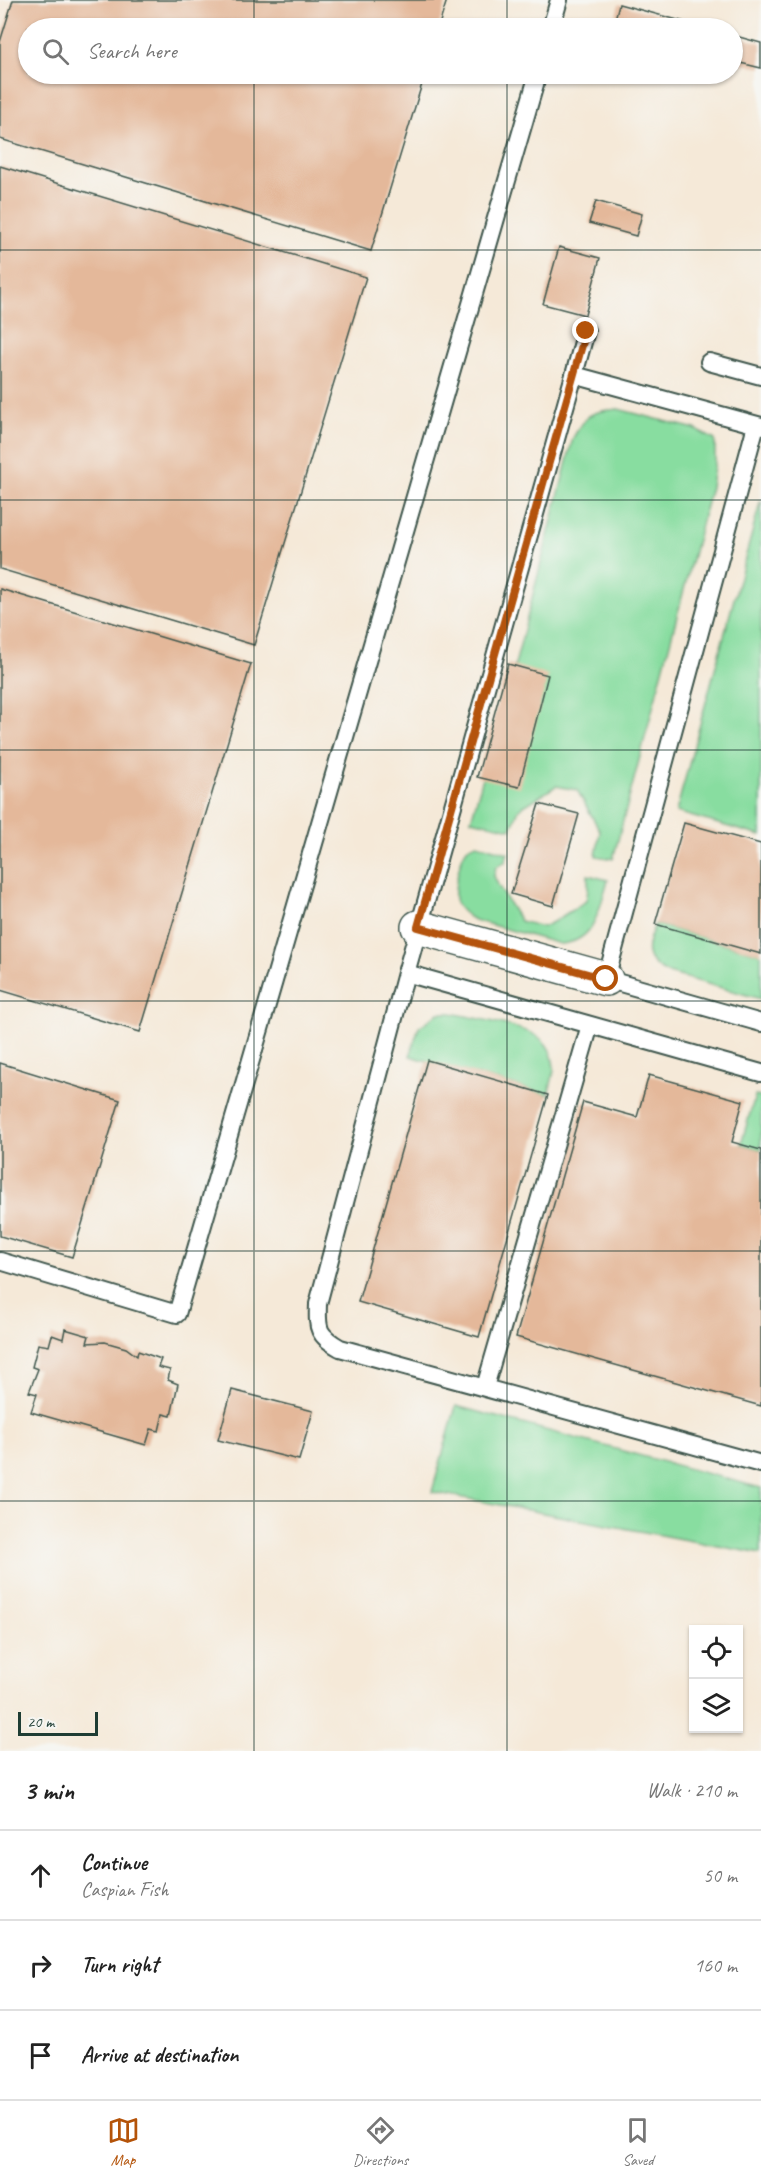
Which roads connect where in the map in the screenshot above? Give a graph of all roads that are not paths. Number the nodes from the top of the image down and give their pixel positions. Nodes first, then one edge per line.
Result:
1 (559, 0) edge
2 (554, 18) edge
3 (535, 84) edge
4 (586, 331) dead end
5 (709, 362) dead end
6 (574, 375) junction
7 (761, 376) edge
8 (758, 425) edge
9 (418, 927) junction
10 (405, 973) junction
11 (606, 979) junction
12 (761, 1023) edge
13 (590, 1025) junction
14 (761, 1073) edge
15 (0, 1261) edge
16 (485, 1387) junction
17 (761, 1464) edge

1 - 2 lane
3 - 15 lane
4 - 6 lane
5 - 7 lane
6 - 8 lane
6 - 9 lane
8 - 11 lane
9 - 10 lane
9 - 11 street
10 - 13 lane
10 - 16 lane
11 - 12 lane
13 - 14 lane
13 - 16 lane
16 - 17 lane

